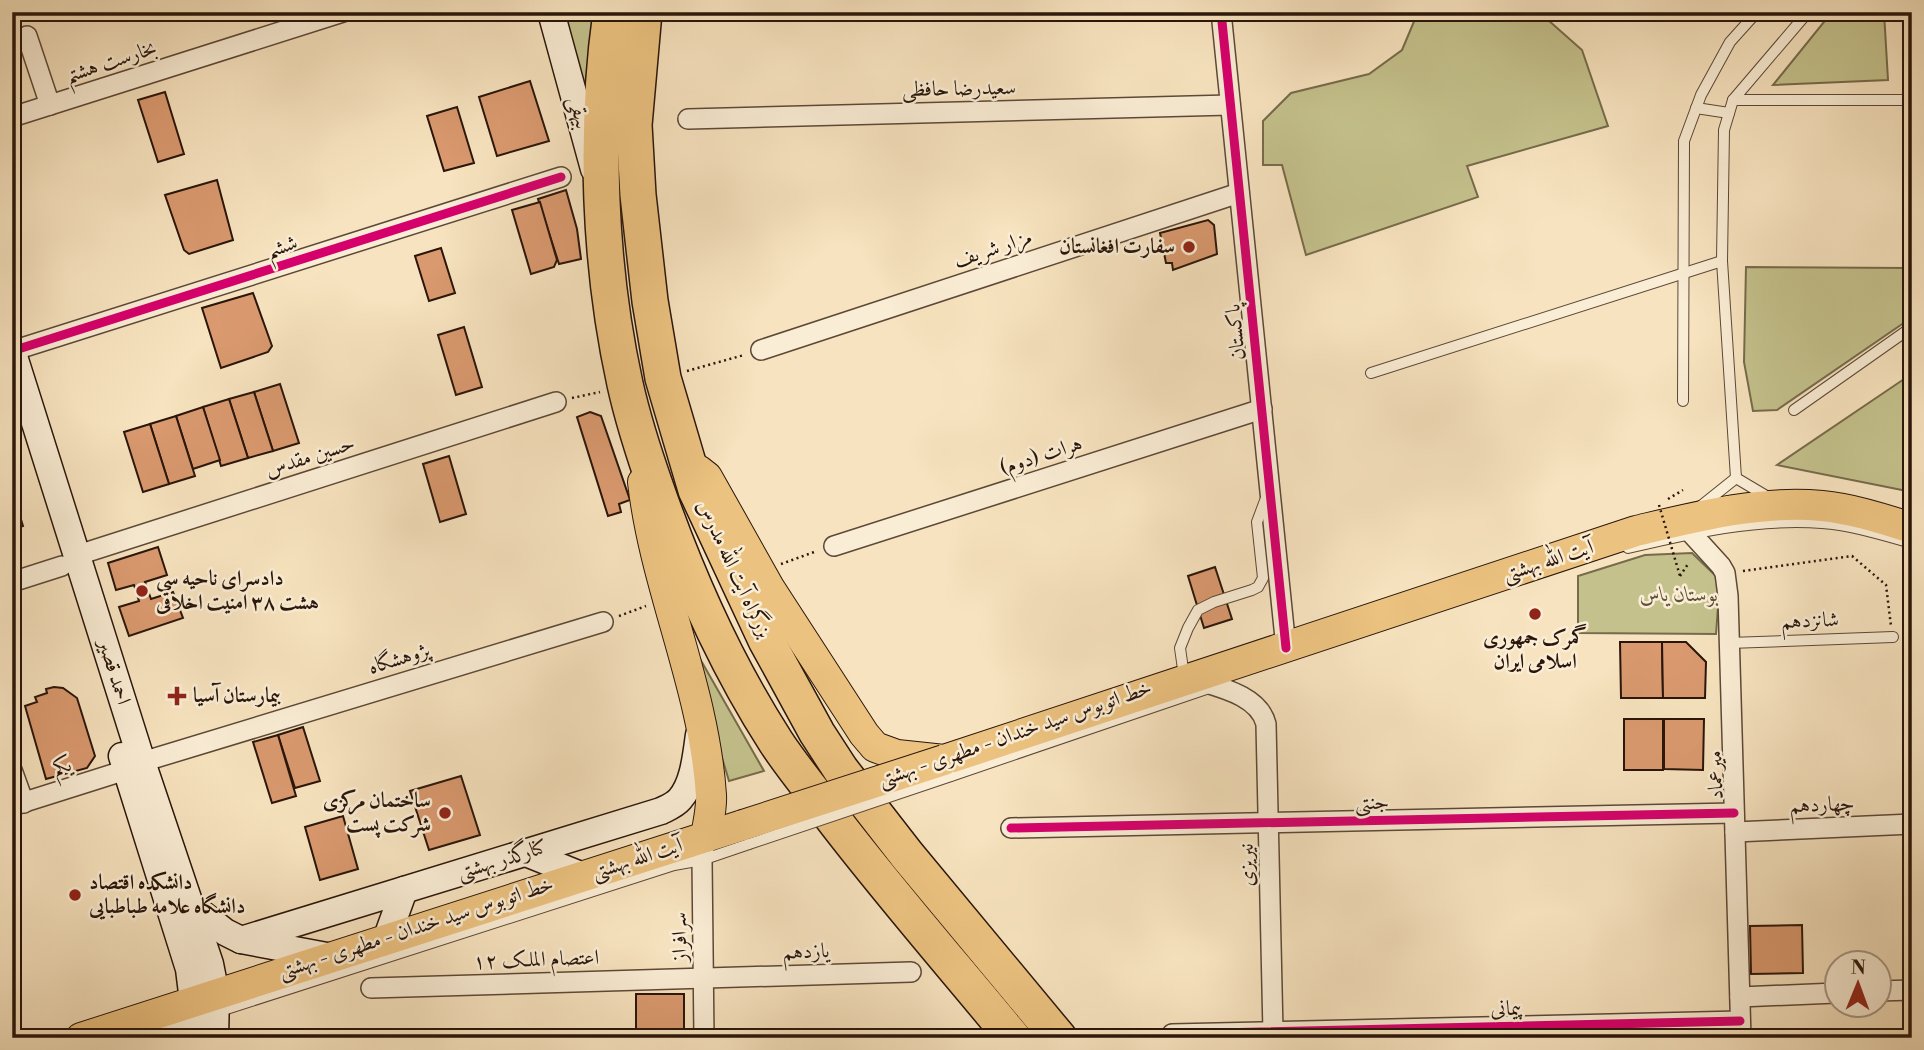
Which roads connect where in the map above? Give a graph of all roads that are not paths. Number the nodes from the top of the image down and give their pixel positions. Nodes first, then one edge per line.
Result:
1 (343, 12) edge
2 (551, 12) edge
3 (611, 12) edge
4 (644, 12) edge
5 (1221, 12) edge
6 (1757, 12) edge
7 (1808, 12) edge
8 (1910, 12) edge
9 (27, 36) dead end
10 (1912, 75) edge
11 (1733, 100) junction
12 (1912, 100) edge
13 (50, 105) junction
14 (1230, 105) junction
15 (1696, 108) junction
16 (1729, 113) junction
17 (12, 117) edge
18 (688, 119) dead end
19 (561, 177) dead end
20 (1239, 193) junction
21 (604, 214) junction
22 (1721, 261) junction
23 (1682, 274) junction
24 (1912, 327) edge
25 (761, 350) road end
26 (12, 351) edge
27 (1371, 373) dead end
28 (1682, 401) dead end
29 (556, 402) road end
30 (12, 409) edge
31 (1262, 409) junction
32 (1794, 410) dead end
33 (637, 433) junction
34 (687, 460) junction
35 (1736, 478) junction
36 (1270, 488) junction
37 (1782, 505) junction
38 (1678, 519) junction
39 (1912, 528) edge
40 (1912, 543) edge
41 (834, 546) road end
42 (1613, 553) dead end
43 (70, 561) junction
44 (12, 582) edge
45 (1507, 585) dead end
46 (1495, 589) dead end
47 (603, 622) road end
48 (1893, 637) road end
49 (1729, 643) junction
50 (1286, 648) junction
51 (1204, 682) junction
52 (701, 720) junction
53 (134, 766) junction
54 (948, 768) junction
55 (12, 770) edge
56 (18, 804) edge
57 (1269, 823) junction
58 (1735, 823) junction
59 (1912, 824) edge
60 (1011, 828) dead end
61 (704, 848) junction
62 (526, 853) junction
63 (583, 876) junction
64 (404, 890) junction
65 (192, 906) junction
66 (241, 940) junction
67 (386, 940) junction
68 (332, 957) junction
69 (911, 972) dead end
70 (703, 978) junction
71 (371, 988) dead end
72 (1912, 990) edge
73 (1892, 991) edge
74 (1822, 994) edge
75 (1740, 997) junction
76 (205, 1017) edge
77 (1741, 1029) edge
78 (1273, 1032) junction
79 (1172, 1034) dead end
80 (81, 1038) edge
81 (137, 1038) edge
82 (704, 1038) edge
83 (1013, 1038) edge
84 (1059, 1038) edge

1 - 13 street, بخارست هشتم
2 - 21 main road, بیهقی
3 - 21 highway, بزرگراه آیت الله مدرس
4 - 34 highway, بزرگراه آیت الله مدرس
5 - 14 street, پاکستان
6 - 15 lane
7 - 11 lane
8 - 10 lane
9 - 13 street
11 - 12 lane
11 - 16 lane
13 - 17 street, بخارست هشتم
14 - 18 street, سعیدرضا حافظی
14 - 20 street, پاکستان
15 - 16 lane
15 - 23 lane
16 - 22 lane
19 - 26 street, ششم
20 - 25 street, مزار شریف
20 - 31 street, پاکستان
21 - 33 highway, بزرگراه آیت الله مدرس
22 - 23 lane
22 - 35 lane
23 - 27 lane
23 - 28 lane
24 - 32 lane
26 - 43 main road, احمد قصیر
29 - 43 street, حسین مقدس
30 - 43 main road, احمد قصیر
31 - 36 street, پاکستان
31 - 41 street, هرات (دوم)
33 - 52 main road
33 - 83 highway, بزرگراه آیت الله مدرس
34 - 54 main road
34 - 84 highway, بزرگراه آیت الله مدرس
35 - 37 lane
35 - 38 lane
36 - 50 street, پاکستان
36 - 51 lane
37 - 38 main road, آیت الله بهشتی
37 - 39 main road, آیت الله بهشتی
38 - 40 lane
38 - 42 lane
38 - 49 street, میرعماد
38 - 50 main road, آیت الله بهشتی
43 - 44 street, حسین مقدس
43 - 53 main road, احمد قصیر
45 - 46 lane
47 - 53 street, پژوهشگاه
48 - 49 lane, شانزدهم
49 - 58 street, میرعماد
50 - 51 main road, آیت الله بهشتی
51 - 54 main road, آیت الله بهشتی
51 - 57 street, نیریزی
52 - 61 main road
52 - 62 main road, کنارگذر بهشتی
53 - 56 street, یکم
53 - 65 main road, احمد قصیر
53 - 76 main road, احمد قصیر
54 - 61 main road, آیت الله بهشتی, bridge
55 - 56 street
57 - 58 street, جنتی
57 - 60 street, جنتی
57 - 78 street, نیریزی
58 - 59 street, چهاردهم
58 - 75 street, میرعماد
61 - 63 main road, آیت الله بهشتی
61 - 70 street, سرافراز
61 - 76 lane, خط اتوبوس سید خندان - مطهری - بهشتی
62 - 63 main road
62 - 64 main road, کنارگذر بهشتی
63 - 67 main road, آیت الله بهشتی
64 - 66 main road, کنارگذر بهشتی
64 - 67 main road
65 - 66 main road
65 - 76 main road, احمد قصیر
66 - 68 main road
67 - 68 main road, آیت الله بهشتی
68 - 76 main road, آیت الله بهشتی
69 - 70 street, یازدهم
70 - 71 street, اعتصام الملک ۱۲
70 - 82 street, سرافراز
72 - 73 street
74 - 75 street
75 - 77 street, میرعماد
76 - 80 main road, آیت الله بهشتی
76 - 81 lane, خط اتوبوس سید خندان - مطهری - بهشتی
77 - 78 street, پیمانی
78 - 79 street

